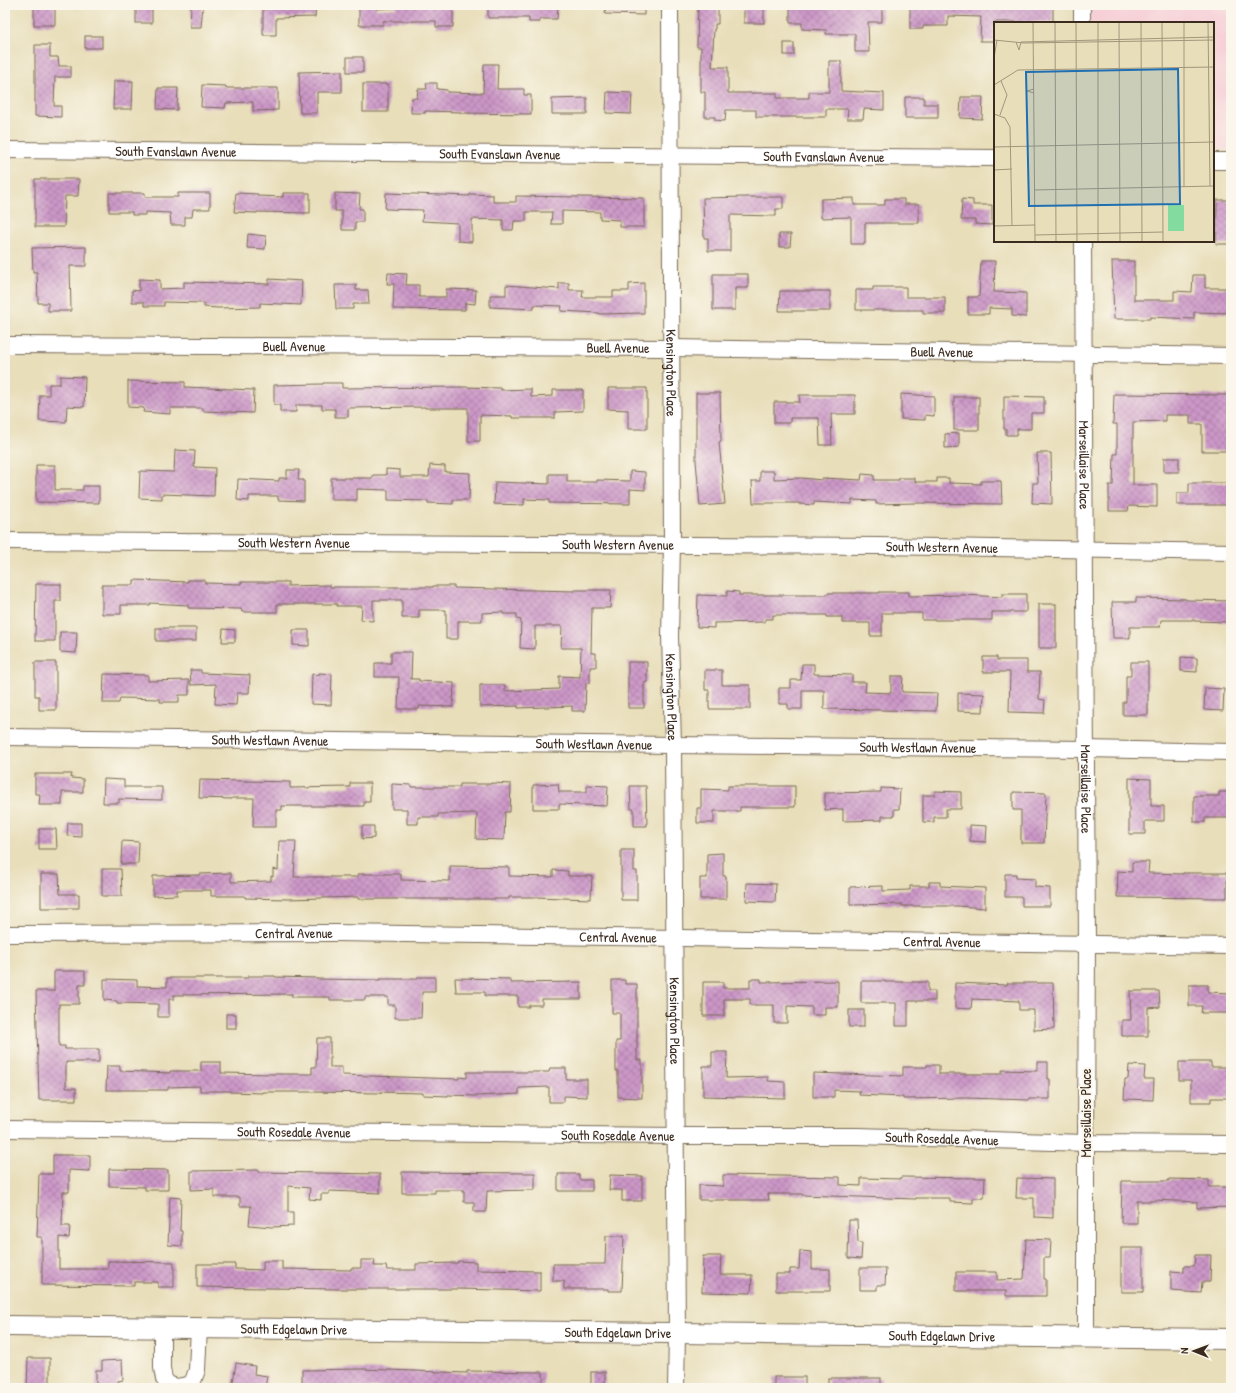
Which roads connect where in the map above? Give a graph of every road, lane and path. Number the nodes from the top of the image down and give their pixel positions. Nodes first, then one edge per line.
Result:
1 (670, 5) edge
2 (1082, 5) edge
3 (1082, 22) edge
4 (5, 150) edge
5 (670, 156) junction
6 (994, 158) edge
7 (1214, 161) edge
8 (1231, 161) edge
9 (1083, 242) edge
10 (5, 344) edge
11 (671, 348) junction
12 (1084, 353) junction
13 (1231, 356) edge
14 (5, 541) edge
15 (672, 545) junction
16 (1086, 550) junction
17 (1231, 552) edge
18 (5, 737) edge
19 (673, 745) junction
20 (1086, 749) junction
21 (1231, 752) edge
22 (5, 934) edge
23 (674, 938) junction
24 (1087, 944) junction
25 (1231, 946) edge
26 (5, 1129) edge
27 (676, 1136) junction
28 (1086, 1143) junction
29 (1231, 1144) edge
30 (5, 1326) edge
31 (162, 1328) junction
32 (199, 1328) junction
33 (677, 1334) junction
34 (1086, 1337) junction
35 (1231, 1339) edge
36 (676, 1388) edge

1 - 5 street, Kensington Place
2 - 3 street
4 - 5 street, South Evanslawn Avenue
5 - 6 street, South Evanslawn Avenue
5 - 11 street, Kensington Place
7 - 8 street
9 - 12 street, Marseillaise Place
10 - 11 street, Buell Avenue
11 - 12 street, Buell Avenue
11 - 15 street, Kensington Place
12 - 13 street, Buell Avenue
12 - 16 street, Marseillaise Place
14 - 15 street, South Western Avenue
15 - 16 street, South Western Avenue
15 - 19 street, Kensington Place
16 - 17 street, South Western Avenue
16 - 20 street, Marseillaise Place
18 - 19 street, South Westlawn Avenue
19 - 20 street, South Westlawn Avenue
19 - 23 street, Kensington Place
20 - 21 street, South Westlawn Avenue
20 - 24 street, Marseillaise Place
22 - 23 street, Central Avenue
23 - 24 street, Central Avenue
23 - 27 street, Kensington Place
24 - 25 street, Central Avenue
24 - 28 street, Marseillaise Place
26 - 27 street, South Rosedale Avenue
27 - 28 street, South Rosedale Avenue
27 - 33 street, Kensington Place
28 - 29 street, South Rosedale Avenue
28 - 34 street, Marseillaise Place
30 - 31 street, South Edgelawn Drive
31 - 32 street, South Edgelawn Drive
31 - 32 street
32 - 33 street, South Edgelawn Drive
33 - 34 street, South Edgelawn Drive
33 - 36 street, Kensington Place
34 - 35 street, South Edgelawn Drive

